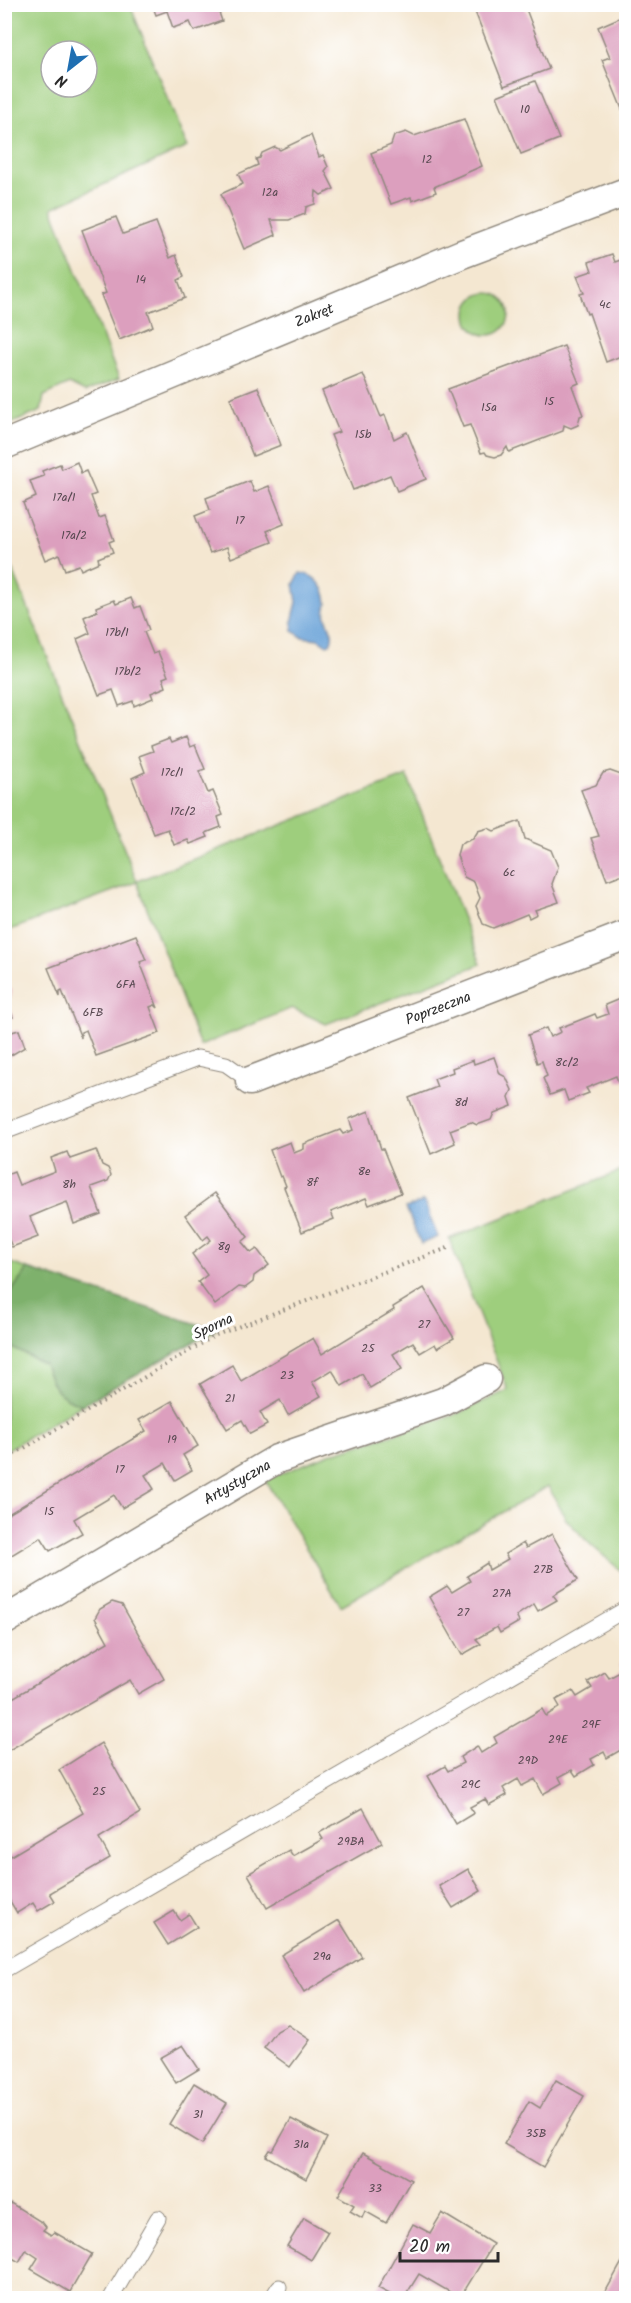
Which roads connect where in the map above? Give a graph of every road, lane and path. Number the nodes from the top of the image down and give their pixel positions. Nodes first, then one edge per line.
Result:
1 (627, 192) edge
2 (4, 445) edge
3 (627, 935) edge
4 (250, 1081) joint
5 (4, 1132) edge
6 (448, 1248) dead end
7 (486, 1379) dead end
8 (4, 1460) edge
9 (627, 1610) edge
10 (4, 1621) edge
11 (4, 1970) edge
12 (158, 2218) dead end
13 (111, 2298) edge

1 - 2 street, Zakręt
3 - 4 street, Poprzeczna
4 - 5 lane
6 - 8 path, Sporna
7 - 10 street, Artystyczna
9 - 11 lane
12 - 13 lane

